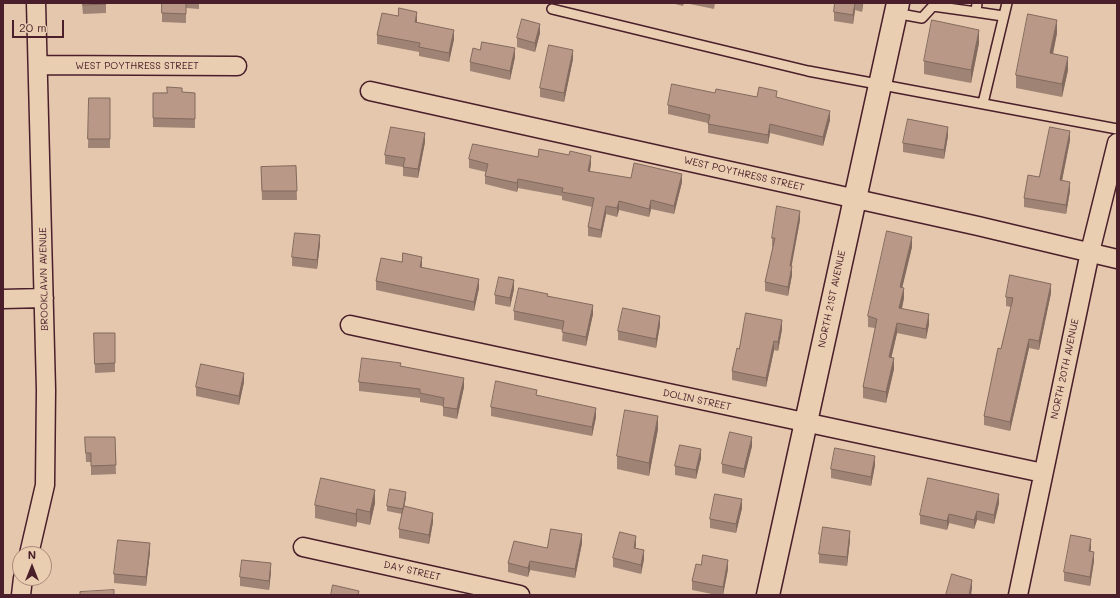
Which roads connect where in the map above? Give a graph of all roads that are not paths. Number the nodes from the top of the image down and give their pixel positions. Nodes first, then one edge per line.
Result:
1 (36, 3) edge
2 (1007, 3) edge
3 (976, 7) edge
4 (896, 8) edge
5 (552, 9) dead end
6 (1004, 16) junction
7 (38, 65) junction
8 (236, 66) dead end
9 (879, 84) junction
10 (370, 91) dead end
11 (983, 103) junction
12 (1117, 129) edge
13 (1117, 143) edge
14 (854, 198) junction
15 (1090, 252) junction
16 (1117, 259) edge
17 (44, 298) junction
18 (3, 299) edge
19 (350, 325) dead end
20 (805, 423) junction
21 (1043, 473) junction
22 (31, 546) edge
23 (303, 547) dead end
24 (520, 595) edge
25 (768, 595) edge
26 (1018, 595) edge

1 - 7 street, BROOKLAWN AVENUE
2 - 6 lane
3 - 4 lane
3 - 6 lane
4 - 9 street, NORTH 21ST AVENUE
5 - 9 lane
6 - 11 lane
7 - 8 street, WEST POYTHRESS STREET
7 - 17 street, BROOKLAWN AVENUE
9 - 11 lane
9 - 14 street, NORTH 21ST AVENUE
10 - 14 street, WEST POYTHRESS STREET
11 - 12 lane
13 - 15 street, NORTH 20TH AVENUE
14 - 15 street, WEST POYTHRESS STREET
14 - 20 street, NORTH 21ST AVENUE
15 - 16 street, WEST POYTHRESS STREET
15 - 21 street, NORTH 20TH AVENUE
17 - 18 street
17 - 22 street, BROOKLAWN AVENUE
19 - 20 street, DOLIN STREET
20 - 21 street, DOLIN STREET
20 - 25 street, NORTH 21ST AVENUE
21 - 26 street, NORTH 20TH AVENUE
23 - 24 street, DAY STREET

